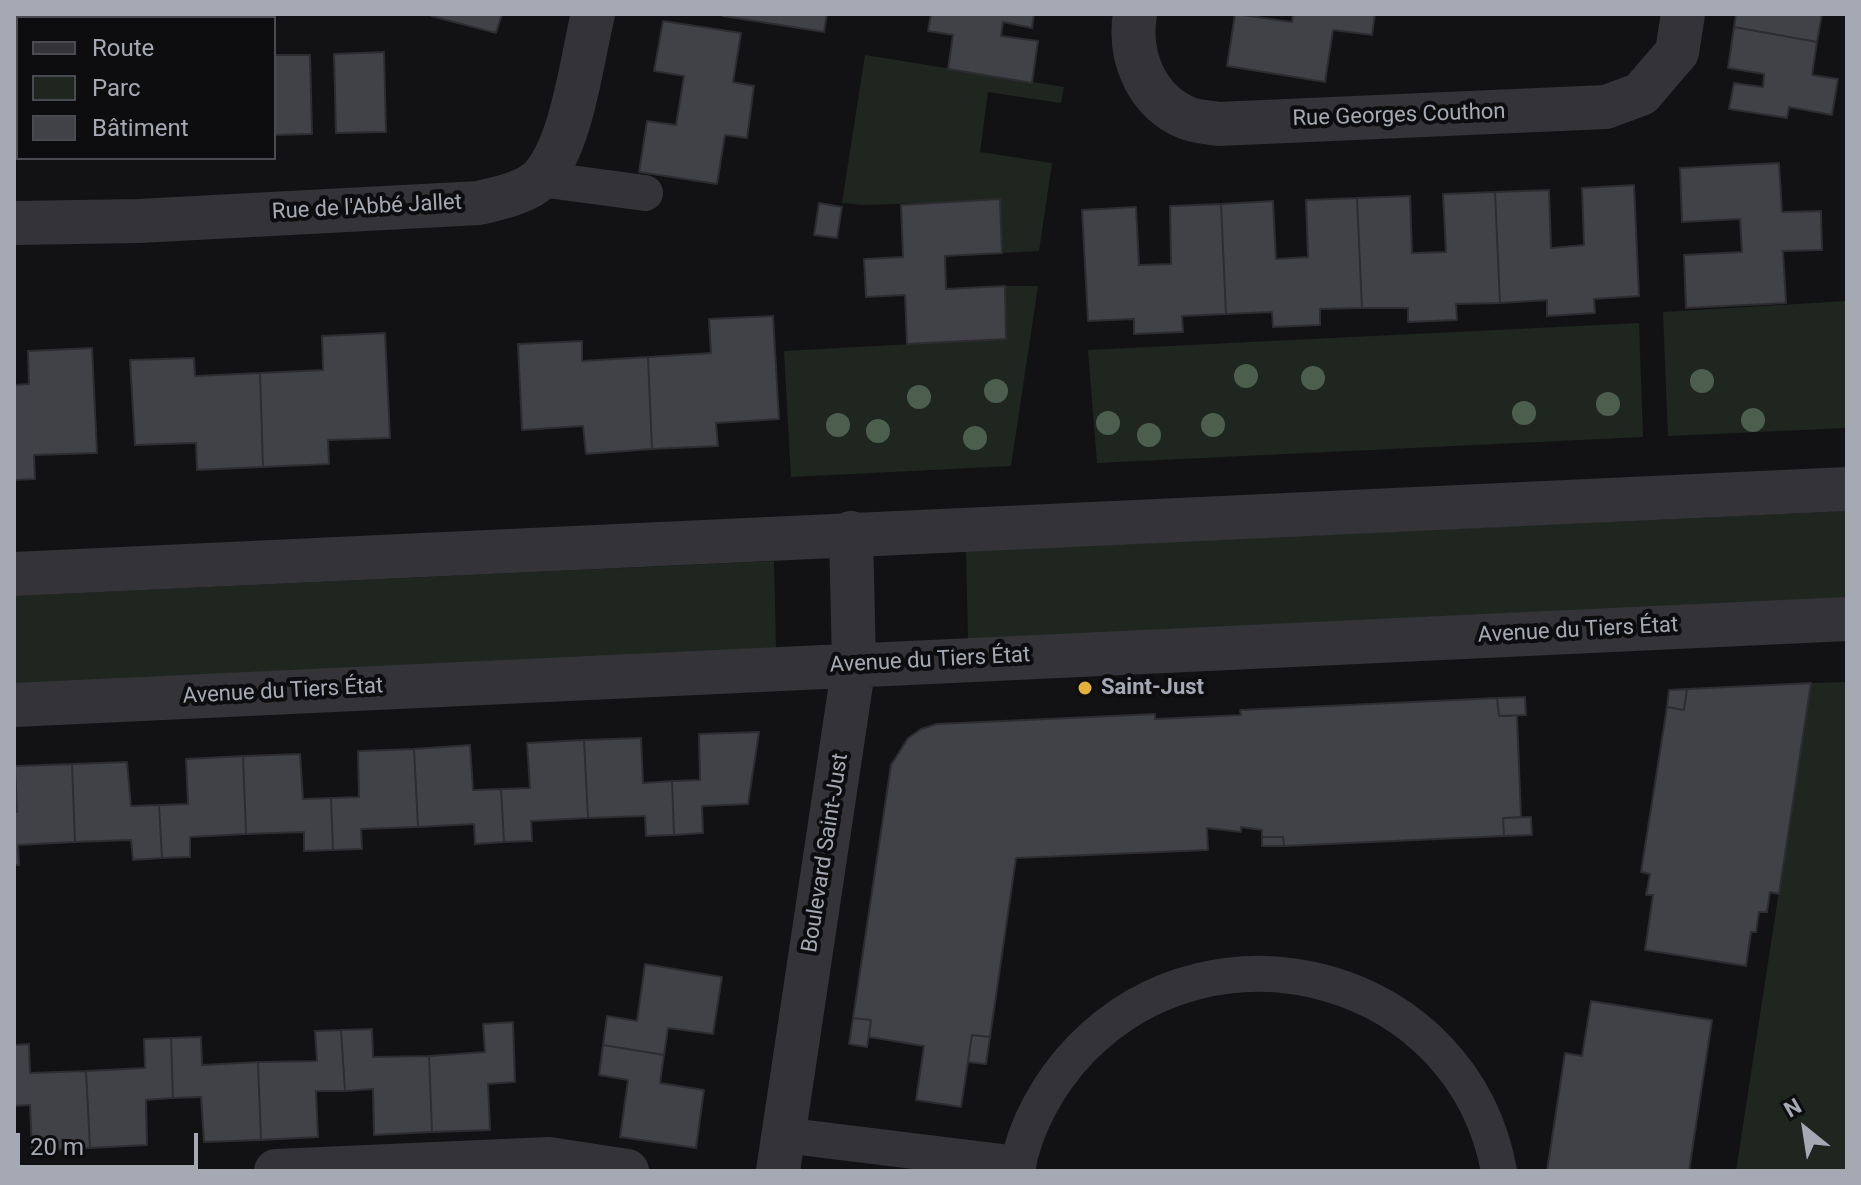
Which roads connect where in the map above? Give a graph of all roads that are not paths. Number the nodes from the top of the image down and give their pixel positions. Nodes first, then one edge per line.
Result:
1 (593, 14) edge
2 (1135, 14) edge
3 (1683, 14) edge
4 (540, 179) junction
5 (645, 193) dead end
6 (14, 223) edge
7 (1847, 489) edge
8 (851, 533) junction
9 (14, 574) edge
10 (1847, 619) edge
11 (854, 664) junction
12 (14, 705) edge
13 (780, 1153) edge
14 (1018, 1168) edge
15 (276, 1171) edge
16 (627, 1171) edge
17 (1499, 1171) edge

1 - 4 street
2 - 3 street, Rue Georges Couthon
4 - 5 lane
4 - 6 street, Rue de l'Abbé Jallet
7 - 8 street
8 - 9 street
8 - 11 street, Boulevard Saint-Just
10 - 11 street, Avenue du Tiers État
11 - 12 street, Avenue du Tiers État
11 - 13 street, Boulevard Saint-Just
13 - 14 lane
14 - 17 lane
15 - 16 street

